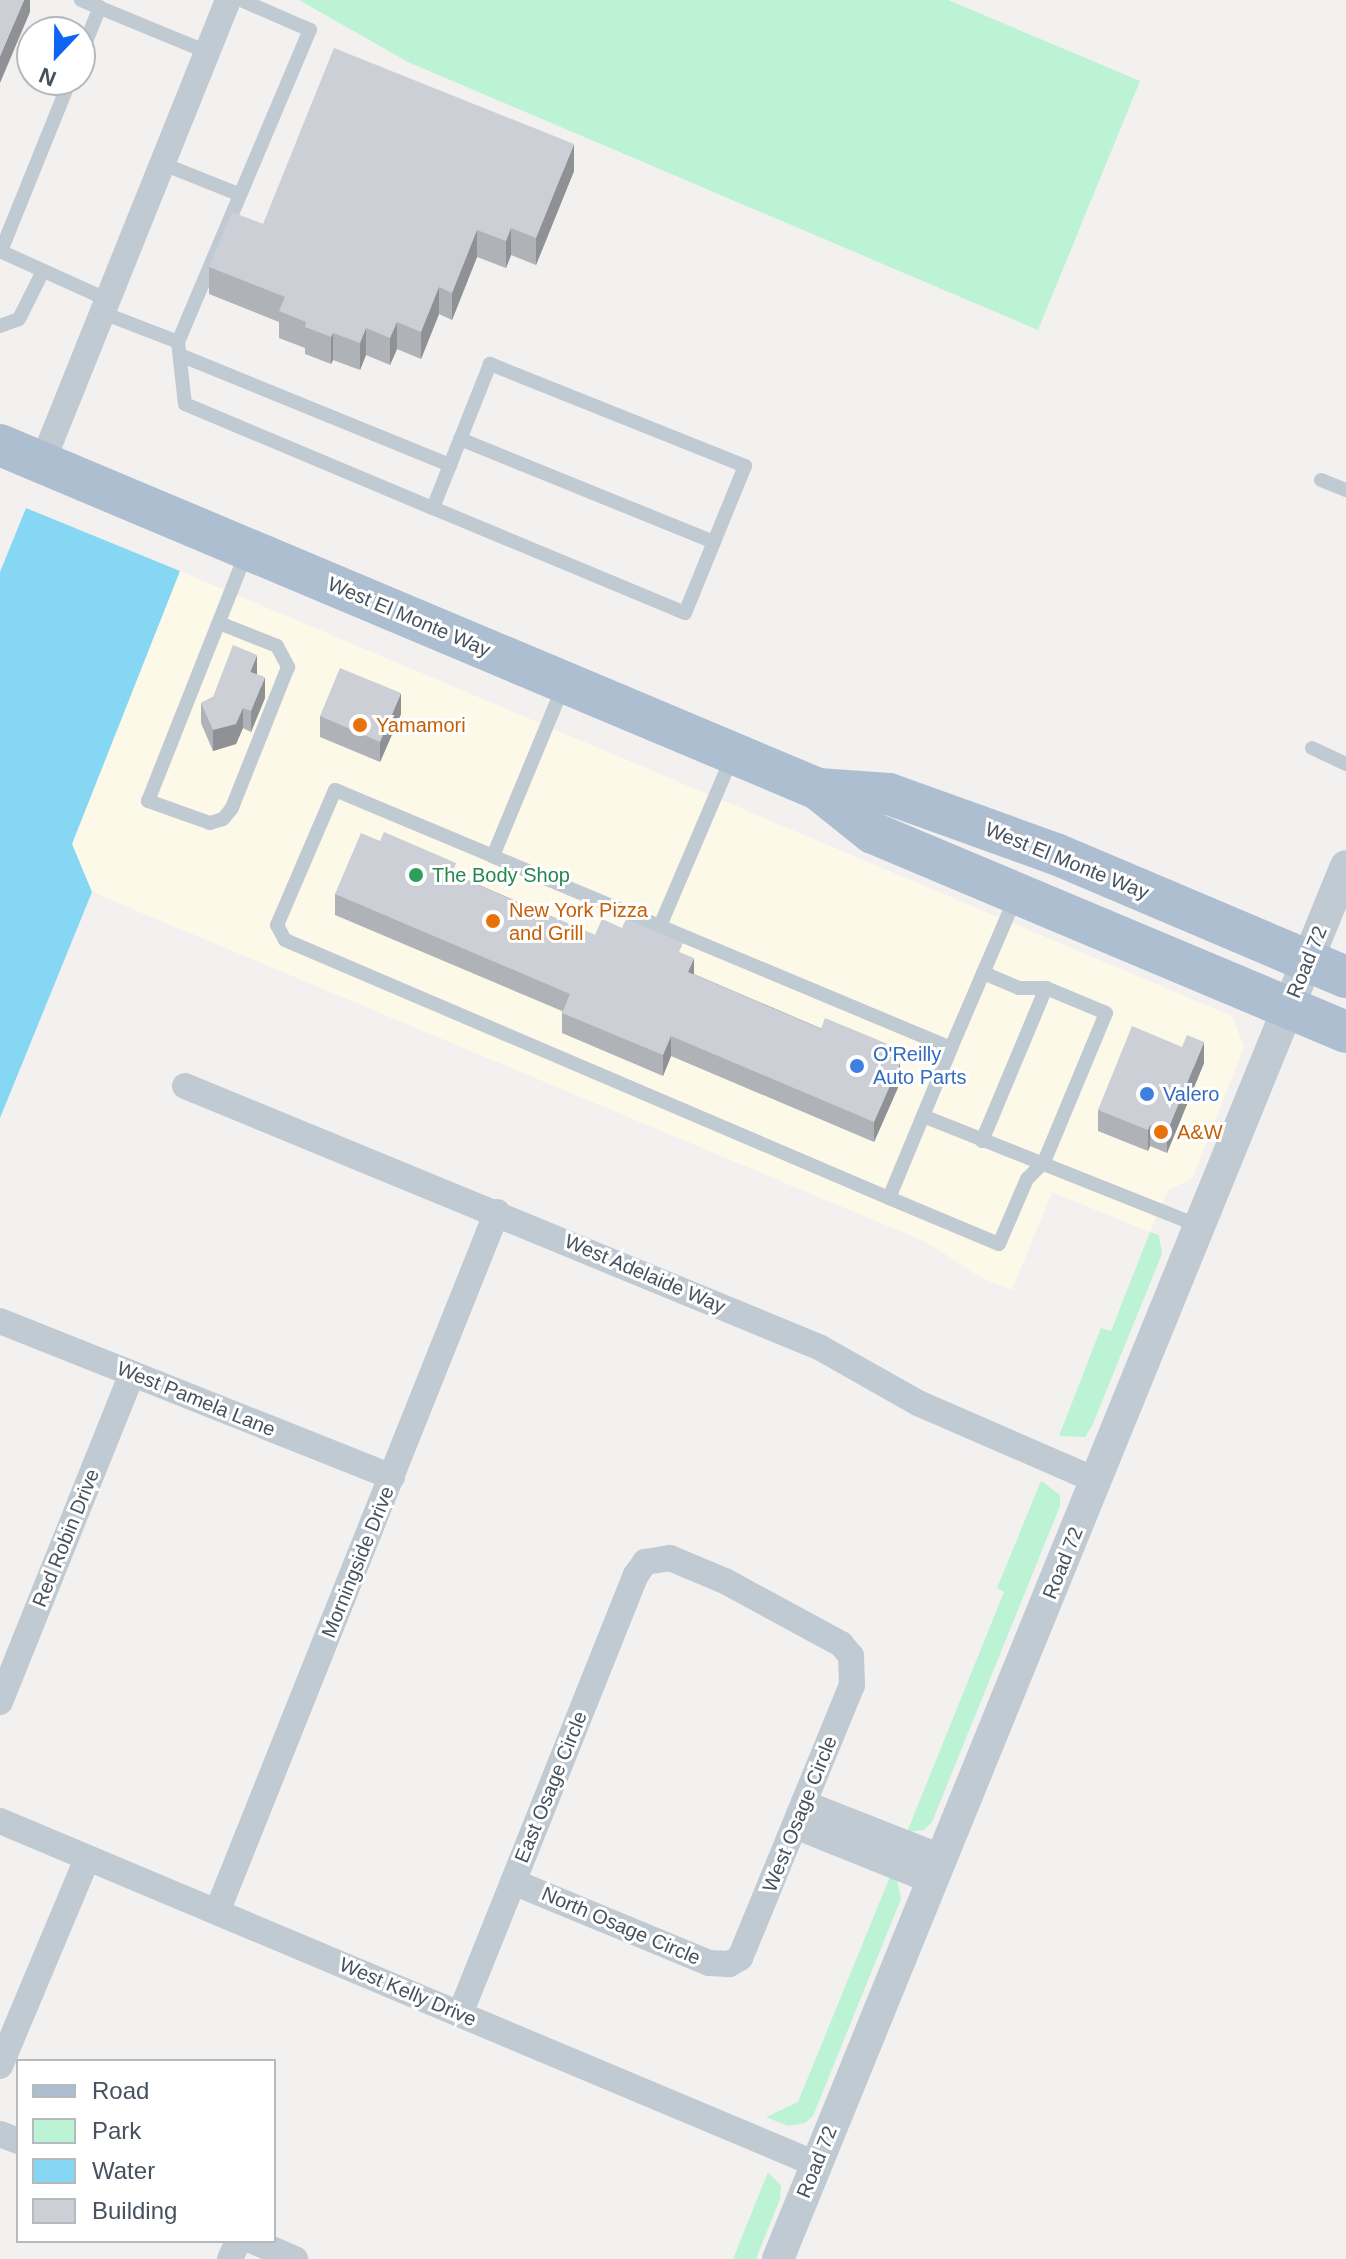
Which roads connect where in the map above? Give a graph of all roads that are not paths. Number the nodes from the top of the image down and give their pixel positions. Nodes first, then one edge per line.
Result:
1 (81, 0) edge
2 (228, 0) edge
3 (241, 0) edge
4 (100, 7) junction
5 (96, 17) edge
6 (207, 52) junction
7 (63, 96) edge
8 (163, 164) junction
9 (238, 194) junction
10 (0, 251) edge
11 (43, 271) junction
12 (106, 306) junction
13 (0, 326) edge
14 (179, 349) junction
15 (460, 439) junction
16 (0, 445) edge
17 (42, 463) junction
18 (450, 465) junction
19 (1321, 480) dead end
20 (1346, 490) edge
21 (433, 508) junction
22 (714, 542) junction
23 (248, 550) junction
24 (219, 623) junction
25 (565, 683) junction
26 (1312, 748) dead end
27 (734, 753) junction
28 (1346, 764) edge
29 (818, 789) junction
30 (493, 856) junction
31 (1346, 866) edge
32 (1016, 895) junction
33 (660, 926) junction
34 (1308, 961) junction
35 (983, 973) junction
36 (1346, 977) edge
37 (1046, 988) junction
38 (1288, 1008) junction
39 (1346, 1032) edge
40 (951, 1048) junction
41 (185, 1086) dead end
42 (923, 1116) junction
43 (982, 1141) junction
44 (1044, 1162) junction
45 (889, 1198) junction
46 (497, 1212) junction
47 (1201, 1226) junction
48 (0, 1321) edge
49 (132, 1374) junction
50 (392, 1477) junction
51 (1097, 1481) junction
52 (645, 1562) joint
53 (0, 1702) edge
54 (799, 1814) junction
55 (0, 1821) edge
56 (87, 1859) junction
57 (936, 1869) junction
58 (513, 1882) junction
59 (217, 1912) junction
60 (729, 1964) joint
61 (460, 2014) junction
62 (0, 2066) edge
63 (816, 2164) junction
64 (258, 2243) edge
65 (295, 2259) edge
66 (778, 2259) edge

1 - 4 lane
2 - 6 street
3 - 9 lane
4 - 5 lane
4 - 6 lane
6 - 8 street
7 - 10 lane
8 - 9 lane
8 - 12 street
9 - 14 lane
10 - 11 lane
11 - 12 lane
11 - 13 lane
12 - 14 lane
12 - 17 street
14 - 18 lane
14 - 21 lane
15 - 18 lane
15 - 22 lane
15 - 22 lane
16 - 17 main road, West El Monte Way
17 - 23 main road, West El Monte Way
18 - 21 lane
19 - 20 lane
21 - 22 lane
23 - 24 lane
23 - 25 main road, West El Monte Way
24 - 24 lane
25 - 27 main road, West El Monte Way
25 - 30 lane
26 - 28 lane
27 - 29 main road, West El Monte Way
27 - 33 lane
29 - 32 main road, West El Monte Way
29 - 34 main road, West El Monte Way
30 - 33 lane
30 - 45 lane
31 - 34 street, Road 72
32 - 35 lane
32 - 38 main road, West El Monte Way
33 - 40 lane
34 - 36 main road, West El Monte Way
34 - 38 street, Road 72
35 - 37 lane
35 - 40 lane
37 - 43 lane
37 - 44 lane
38 - 39 main road, West El Monte Way
38 - 47 street, Road 72
40 - 42 lane
41 - 46 street, West Adelaide Way
42 - 43 lane
42 - 45 lane
43 - 44 lane
44 - 45 lane
44 - 47 lane
46 - 50 street, Morningside Drive
46 - 51 street, West Adelaide Way
47 - 51 street, Road 72
48 - 49 street, West Pamela Lane
49 - 50 street, West Pamela Lane
49 - 53 street, Red Robin Drive
50 - 59 street, Morningside Drive
51 - 57 street, Road 72
52 - 54 street, West Osage Circle
52 - 58 street, East Osage Circle
54 - 57 street
54 - 60 street, West Osage Circle
55 - 56 street, West Kelly Drive
56 - 59 street, West Kelly Drive
56 - 62 street
57 - 63 street, Road 72
58 - 60 street, North Osage Circle
58 - 61 street, East Osage Circle
59 - 61 street, West Kelly Drive
61 - 63 street, West Kelly Drive
63 - 66 street, Road 72
64 - 65 street

